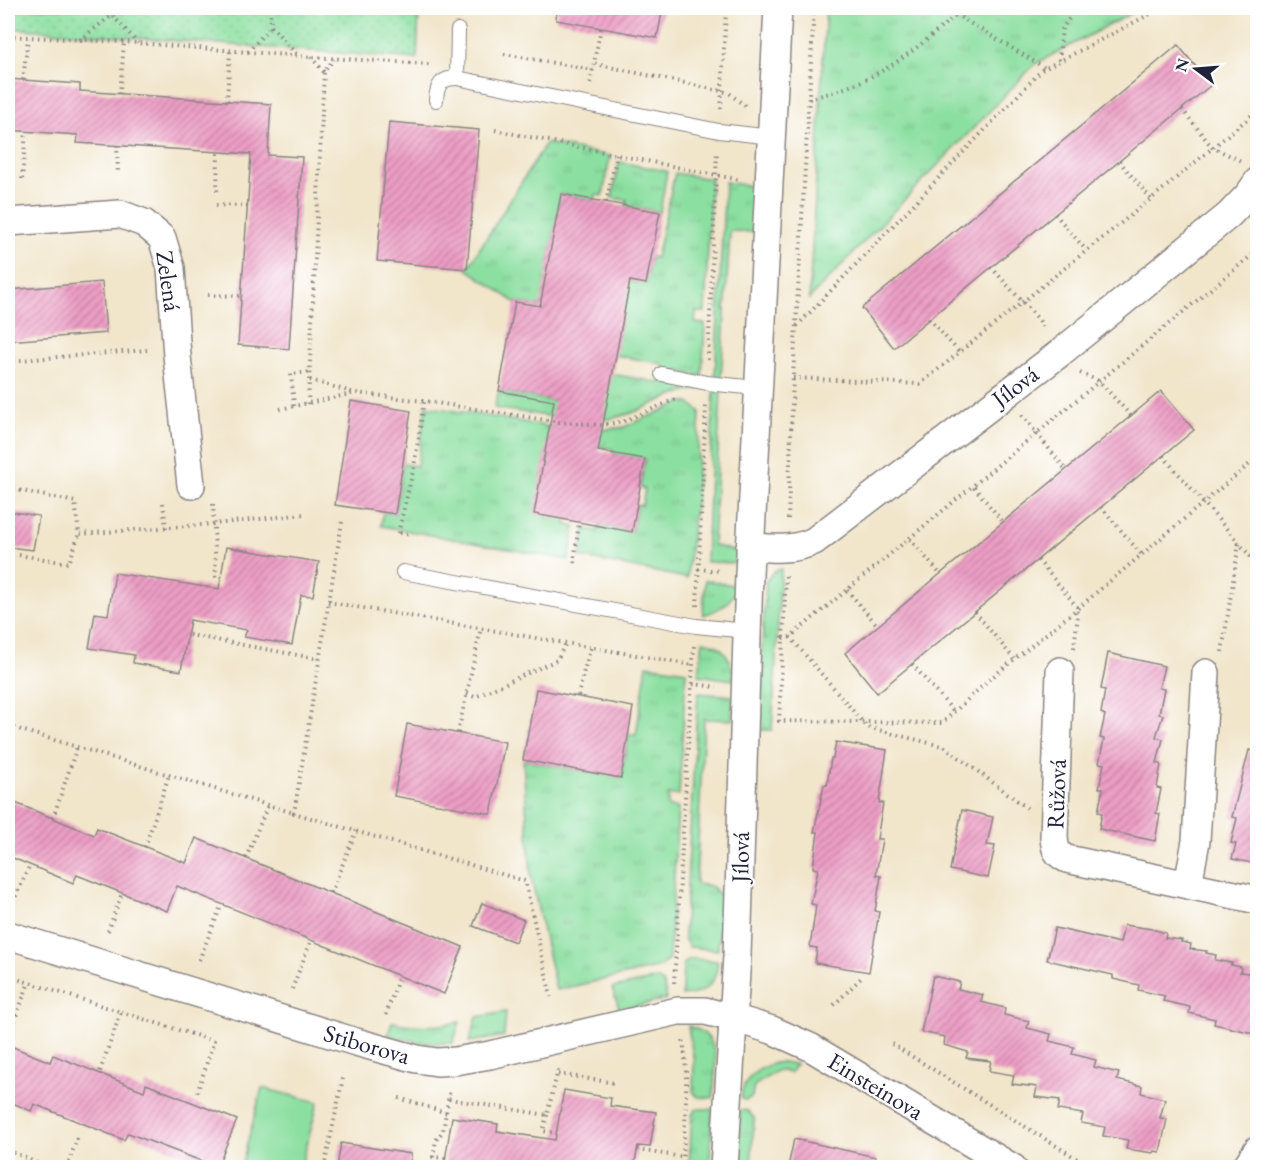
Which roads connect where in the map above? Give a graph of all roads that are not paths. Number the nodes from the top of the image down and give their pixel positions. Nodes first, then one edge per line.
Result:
1 (778, 8) edge
2 (458, 30) dead end
3 (457, 78) junction
4 (436, 100) dead end
5 (772, 137) junction
6 (1254, 173) edge
7 (8, 222) edge
8 (662, 374) dead end
9 (757, 388) junction
10 (202, 491) road end
11 (750, 547) junction
12 (403, 572) dead end
13 (747, 631) junction
14 (1067, 661) road end
15 (1206, 673) dead end
16 (1188, 885) junction
17 (1257, 900) edge
18 (8, 935) edge
19 (733, 1018) junction
20 (1257, 1149) edge
21 (724, 1167) edge
22 (1013, 1167) edge
23 (1245, 1167) edge

1 - 5 street, Jílová
2 - 3 lane
3 - 4 lane
3 - 5 lane
5 - 9 street, Jílová
6 - 11 street, Jílová
7 - 10 street, Zelená
8 - 9 lane
9 - 11 street, Jílová
11 - 13 street, Jílová
12 - 13 lane
13 - 19 street, Jílová
14 - 16 street, Růžová
15 - 16 street
16 - 17 street, Růžová
18 - 19 street, Stiborova
19 - 21 street, Jílová
19 - 22 street, Einsteinova
20 - 23 street

